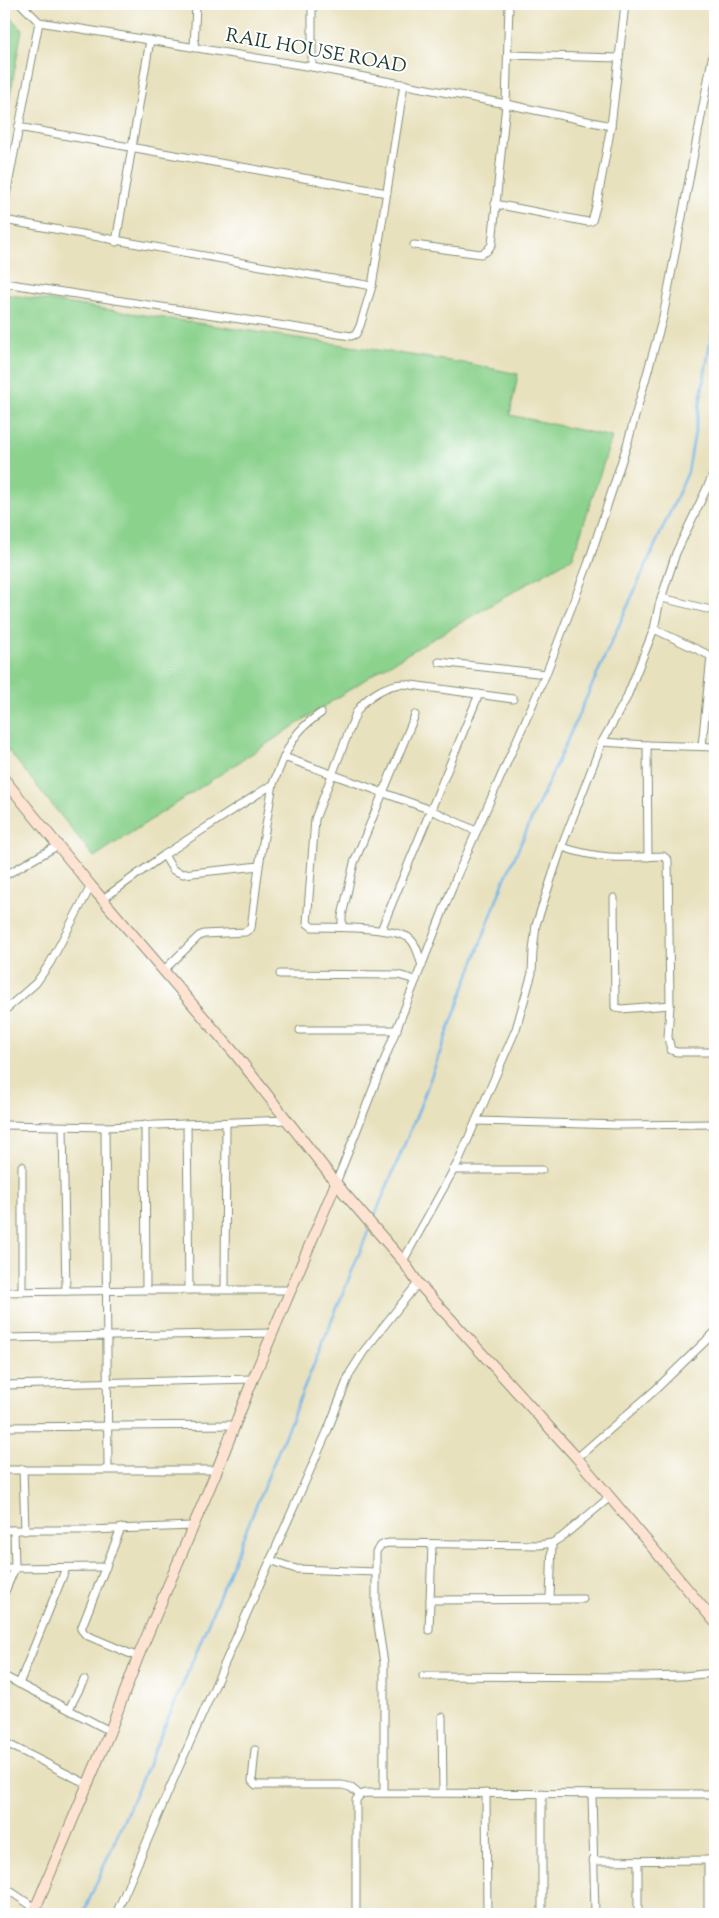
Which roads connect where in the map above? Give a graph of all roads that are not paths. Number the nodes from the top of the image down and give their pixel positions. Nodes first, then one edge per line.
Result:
1 (21, 4) edge
2 (196, 4) edge
3 (312, 4) edge
4 (508, 4) edge
5 (625, 4) edge
6 (39, 22) junction
7 (150, 40) junction
8 (715, 43) edge
9 (194, 48) junction
10 (508, 55) junction
11 (619, 58) junction
12 (312, 67) junction
13 (404, 84) junction
14 (506, 104) junction
15 (610, 126) junction
16 (18, 127) junction
17 (132, 147) junction
18 (387, 193) junction
19 (495, 204) junction
20 (4, 206) edge
21 (4, 220) edge
22 (116, 242) junction
23 (414, 245) dead end
24 (4, 283) edge
25 (372, 286) junction
26 (715, 471) edge
27 (662, 598) junction
28 (715, 610) edge
29 (654, 629) junction
30 (713, 656) edge
31 (439, 662) dead end
32 (546, 674) junction
33 (479, 694) junction
34 (512, 700) dead end
35 (321, 713) dead end
36 (415, 715) dead end
37 (602, 742) junction
38 (648, 745) junction
39 (702, 746) junction
40 (715, 747) edge
41 (284, 757) junction
42 (333, 776) junction
43 (4, 779) edge
44 (273, 784) junction
45 (382, 794) junction
46 (431, 810) junction
47 (476, 831) junction
48 (57, 846) junction
49 (562, 847) junction
50 (164, 855) junction
51 (648, 857) junction
52 (259, 866) junction
53 (4, 876) edge
54 (91, 886) junction
55 (614, 898) dead end
56 (102, 899) junction
57 (342, 927) junction
58 (381, 930) junction
59 (422, 966) junction
60 (164, 970) junction
61 (280, 974) dead end
62 (416, 980) junction
63 (670, 1005) junction
64 (4, 1011) edge
65 (300, 1030) dead end
66 (397, 1030) junction
67 (715, 1052) edge
68 (287, 1120) junction
69 (476, 1121) junction
70 (226, 1123) junction
71 (187, 1124) junction
72 (715, 1124) edge
73 (4, 1125) edge
74 (146, 1126) junction
75 (63, 1127) junction
76 (105, 1127) junction
77 (22, 1166) dead end
78 (453, 1170) junction
79 (542, 1170) dead end
80 (336, 1182) junction
81 (399, 1258) junction
82 (418, 1283) junction
83 (225, 1289) junction
84 (107, 1290) junction
85 (146, 1290) junction
86 (189, 1290) junction
87 (291, 1290) junction
88 (66, 1291) junction
89 (4, 1292) edge
90 (22, 1292) junction
91 (715, 1332) edge
92 (273, 1333) junction
93 (107, 1336) junction
94 (4, 1338) edge
95 (253, 1379) junction
96 (107, 1382) junction
97 (4, 1385) edge
98 (234, 1425) junction
99 (107, 1426) junction
100 (4, 1427) edge
101 (577, 1458) junction
102 (108, 1468) junction
103 (24, 1469) junction
104 (4, 1470) edge
105 (217, 1470) junction
106 (610, 1497) junction
107 (192, 1526) junction
108 (121, 1528) junction
109 (4, 1530) edge
110 (14, 1530) junction
111 (25, 1531) junction
112 (552, 1543) junction
113 (432, 1544) junction
114 (270, 1560) junction
115 (106, 1567) junction
116 (4, 1568) edge
117 (15, 1568) junction
118 (66, 1568) junction
119 (376, 1572) junction
120 (4, 1594) edge
121 (583, 1598) dead end
122 (550, 1599) junction
123 (430, 1600) junction
124 (715, 1622) edge
125 (429, 1630) dead end
126 (138, 1657) junction
127 (715, 1673) edge
128 (4, 1676) edge
129 (422, 1676) dead end
130 (84, 1680) dead end
131 (19, 1684) junction
132 (69, 1709) junction
133 (442, 1717) dead end
134 (110, 1731) junction
135 (4, 1742) edge
136 (255, 1750) dead end
137 (87, 1784) junction
138 (443, 1792) junction
139 (384, 1793) junction
140 (486, 1793) junction
141 (542, 1793) junction
142 (592, 1794) junction
143 (715, 1794) edge
144 (360, 1795) junction
145 (712, 1860) edge
146 (593, 1861) junction
147 (638, 1861) junction
148 (4, 1887) edge
149 (710, 1909) edge
150 (34, 1911) edge
151 (116, 1914) edge
152 (356, 1914) edge
153 (487, 1914) edge
154 (542, 1914) edge
155 (595, 1914) edge
156 (638, 1914) edge

1 - 6 street
2 - 9 street
3 - 12 street
4 - 10 street
5 - 11 street
6 - 7 street, RAIL HOUSE ROAD
6 - 16 street
7 - 9 street, RAIL HOUSE ROAD
7 - 17 street
8 - 32 street
9 - 12 street, RAIL HOUSE ROAD
10 - 11 street
10 - 14 street
11 - 15 street
12 - 13 street, RAIL HOUSE ROAD
13 - 14 street, RAIL HOUSE ROAD
13 - 18 street
14 - 15 street, RAIL HOUSE ROAD
14 - 19 street
15 - 19 street
16 - 17 street
16 - 20 street
17 - 18 street
17 - 22 street
18 - 25 street
19 - 23 street
21 - 22 street
22 - 25 street
24 - 25 street
26 - 27 street
27 - 28 street
27 - 29 street
29 - 30 street
29 - 37 street
30 - 39 street
31 - 32 street
32 - 47 street
33 - 34 street
33 - 42 street
33 - 46 street
35 - 41 street
36 - 45 street
37 - 38 street
37 - 49 street
38 - 39 street
38 - 51 street
39 - 40 street
41 - 42 street
41 - 44 street
42 - 45 street
42 - 57 street
43 - 48 main road
44 - 50 street
44 - 52 street
45 - 46 street
45 - 57 street
46 - 47 street
46 - 58 street
47 - 59 street
48 - 53 street
48 - 54 main road
49 - 51 street
49 - 69 street
50 - 52 street
50 - 56 street
51 - 63 street
52 - 60 street
54 - 56 main road
54 - 64 street
55 - 63 street
56 - 60 main road
57 - 58 street
58 - 59 street
59 - 62 street
60 - 68 main road
61 - 62 street
62 - 66 street
63 - 67 street
65 - 66 street
66 - 80 street
68 - 70 street
68 - 80 main road
69 - 72 street
69 - 78 street
70 - 71 street
70 - 83 street
71 - 74 street
71 - 86 street
73 - 75 street
74 - 76 street
74 - 85 street
75 - 76 street
75 - 88 street
76 - 84 street
77 - 90 street
78 - 79 street
78 - 81 street
80 - 81 main road
80 - 87 main road
81 - 82 main road
82 - 101 main road
82 - 114 street
83 - 86 street
83 - 87 street
84 - 85 street
84 - 88 street
84 - 93 street
85 - 86 street
87 - 92 main road
88 - 90 street
89 - 90 street
91 - 101 street
92 - 93 street
92 - 95 main road
93 - 94 street
93 - 96 street
95 - 96 street
95 - 98 main road
96 - 97 street
96 - 99 street
98 - 99 street
98 - 105 main road
99 - 100 street
99 - 102 street
101 - 106 main road
102 - 103 street
102 - 105 street
103 - 104 street
103 - 111 street
105 - 107 main road
106 - 112 street
106 - 124 main road
107 - 108 street
107 - 126 main road
108 - 111 street
108 - 115 street
109 - 110 street
110 - 111 street
110 - 117 street
112 - 113 street
112 - 122 street
113 - 119 street
113 - 123 street
114 - 119 street
114 - 151 street
115 - 118 street
115 - 126 street
116 - 117 street
117 - 118 street
117 - 120 street
118 - 131 street
119 - 139 street
121 - 122 street
122 - 123 street
123 - 125 street
126 - 134 main road
127 - 129 street
128 - 131 street
130 - 132 street
131 - 132 street
132 - 134 street
133 - 138 street
134 - 137 main road
135 - 137 street
136 - 144 street
137 - 150 main road
138 - 139 street
138 - 140 street
139 - 144 street
140 - 141 street
140 - 153 street
141 - 142 street
141 - 154 street
142 - 143 street
142 - 146 street
144 - 152 street
145 - 147 street
145 - 149 street
146 - 147 street
146 - 155 street
147 - 156 street
148 - 150 street

